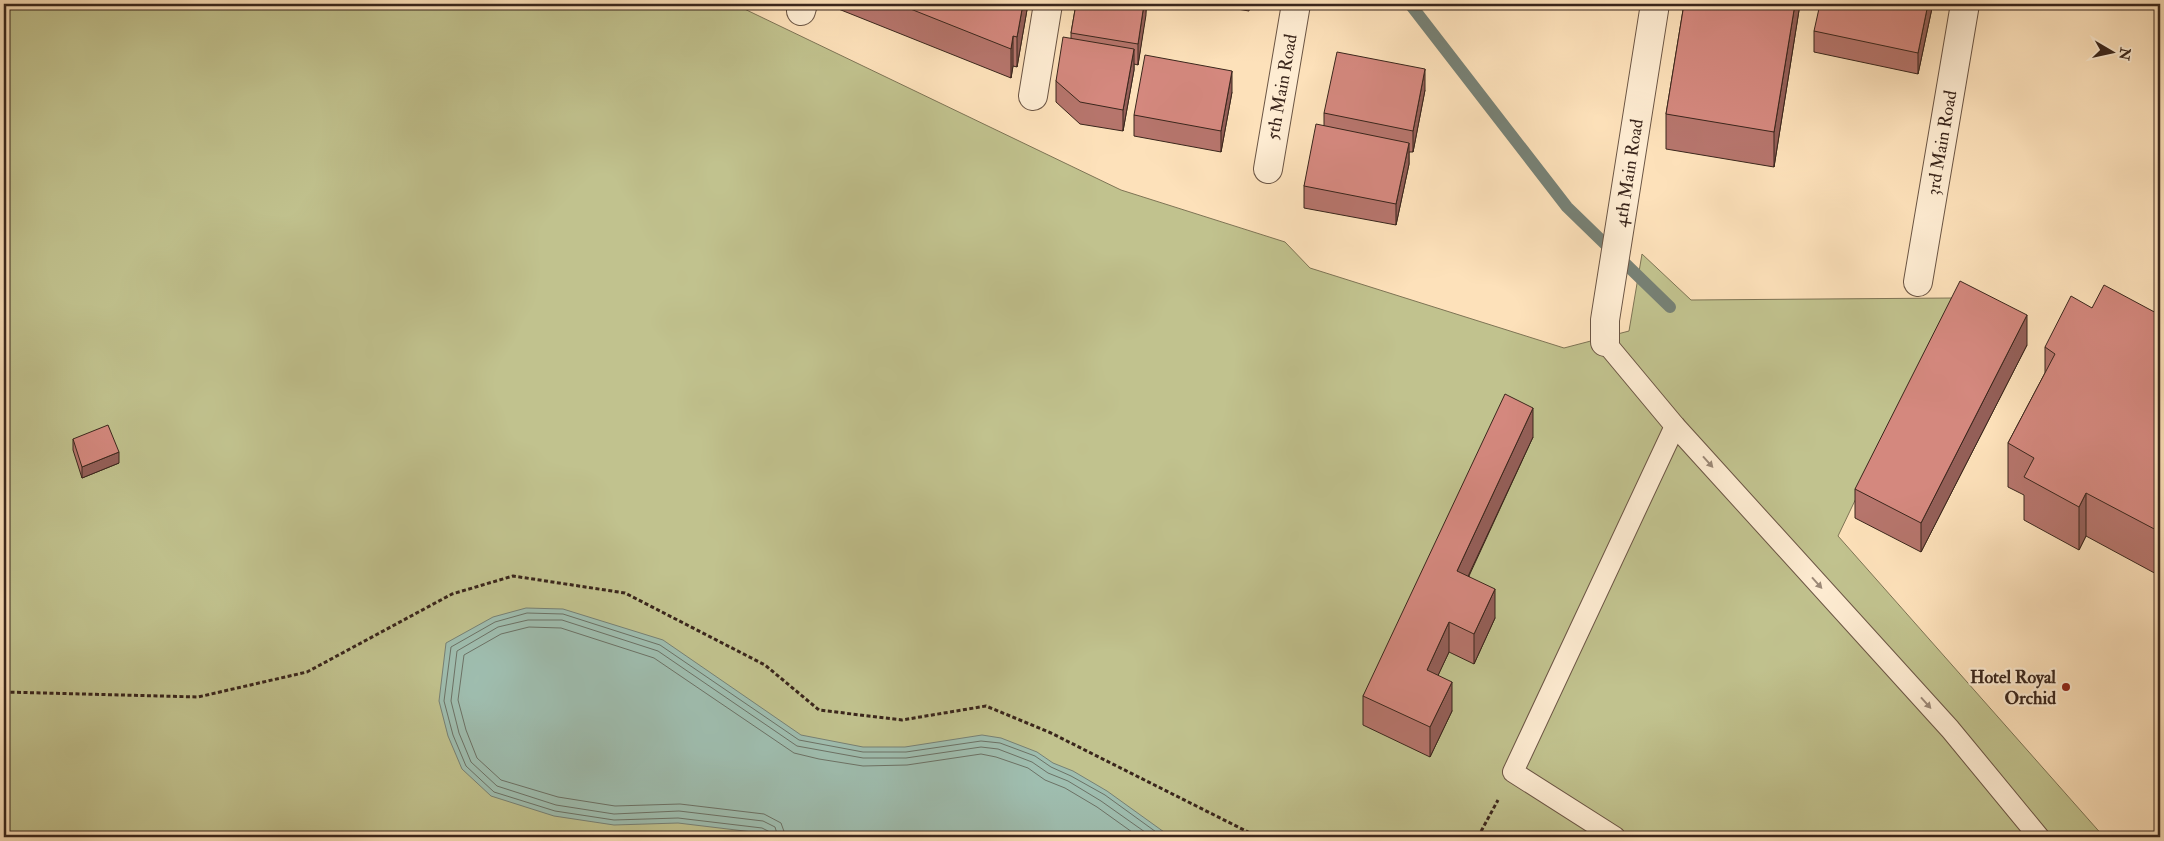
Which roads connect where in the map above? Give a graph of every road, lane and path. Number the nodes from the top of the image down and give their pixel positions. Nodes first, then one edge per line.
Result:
1 (1048, 4) edge
2 (1296, 4) edge
3 (1655, 4) edge
4 (1965, 4) edge
5 (1033, 96) dead end
6 (1268, 169) dead end
7 (1918, 282) dead end
8 (1605, 342) joint
9 (1675, 426) junction
10 (4, 692) edge
11 (1513, 772) junction
12 (1258, 837) edge
13 (1478, 837) edge
14 (1616, 837) edge
15 (2039, 837) edge

1 - 5 street
2 - 6 street, 5th Main Road
3 - 8 street, 4th Main Road
4 - 7 street, 3rd Main Road
8 - 9 lane
9 - 11 lane
9 -> 15 lane
10 - 12 path
11 - 13 path
11 - 14 lane

